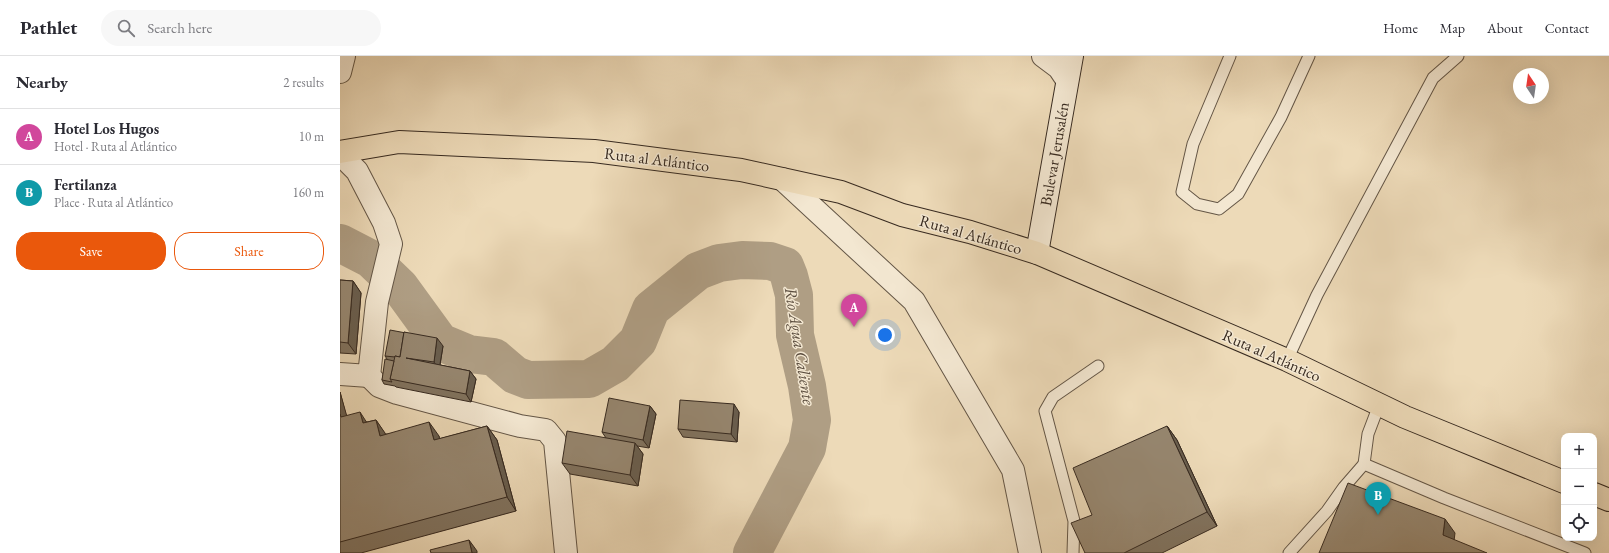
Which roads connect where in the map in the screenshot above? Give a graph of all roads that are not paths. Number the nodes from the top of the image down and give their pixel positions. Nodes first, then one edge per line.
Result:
1 (344, 56) edge
2 (1043, 56) edge
3 (1072, 56) edge
4 (1230, 56) edge
5 (1309, 56) edge
6 (1458, 56) edge
7 (340, 72) edge
8 (1067, 80) junction
9 (340, 153) edge
10 (782, 179) junction
11 (1037, 253) junction
12 (1287, 360) junction
13 (1098, 366) dead end
14 (340, 374) edge
15 (369, 376) junction
16 (1379, 404) junction
17 (1364, 464) junction
18 (1561, 481) edge
19 (1597, 495) edge
20 (1609, 500) edge
21 (566, 553) edge
22 (1030, 553) edge
23 (1073, 553) edge
24 (1289, 553) edge
25 (1585, 553) edge

1 - 7 street
2 - 8 street
3 - 8 street, Bulevar Jerusalén
4 - 5 lane
6 - 12 lane
8 - 11 street, Bulevar Jerusalén
9 - 10 highway, Ruta al Atlántico
9 - 15 street
10 - 11 highway, Ruta al Atlántico
10 - 22 street
11 - 12 highway, Ruta al Atlántico
12 - 16 highway, Ruta al Atlántico
13 - 23 lane
14 - 15 street
15 - 21 street
16 - 17 lane
16 - 18 highway, Ruta al Atlántico
17 - 24 lane
17 - 25 lane
19 - 20 highway

